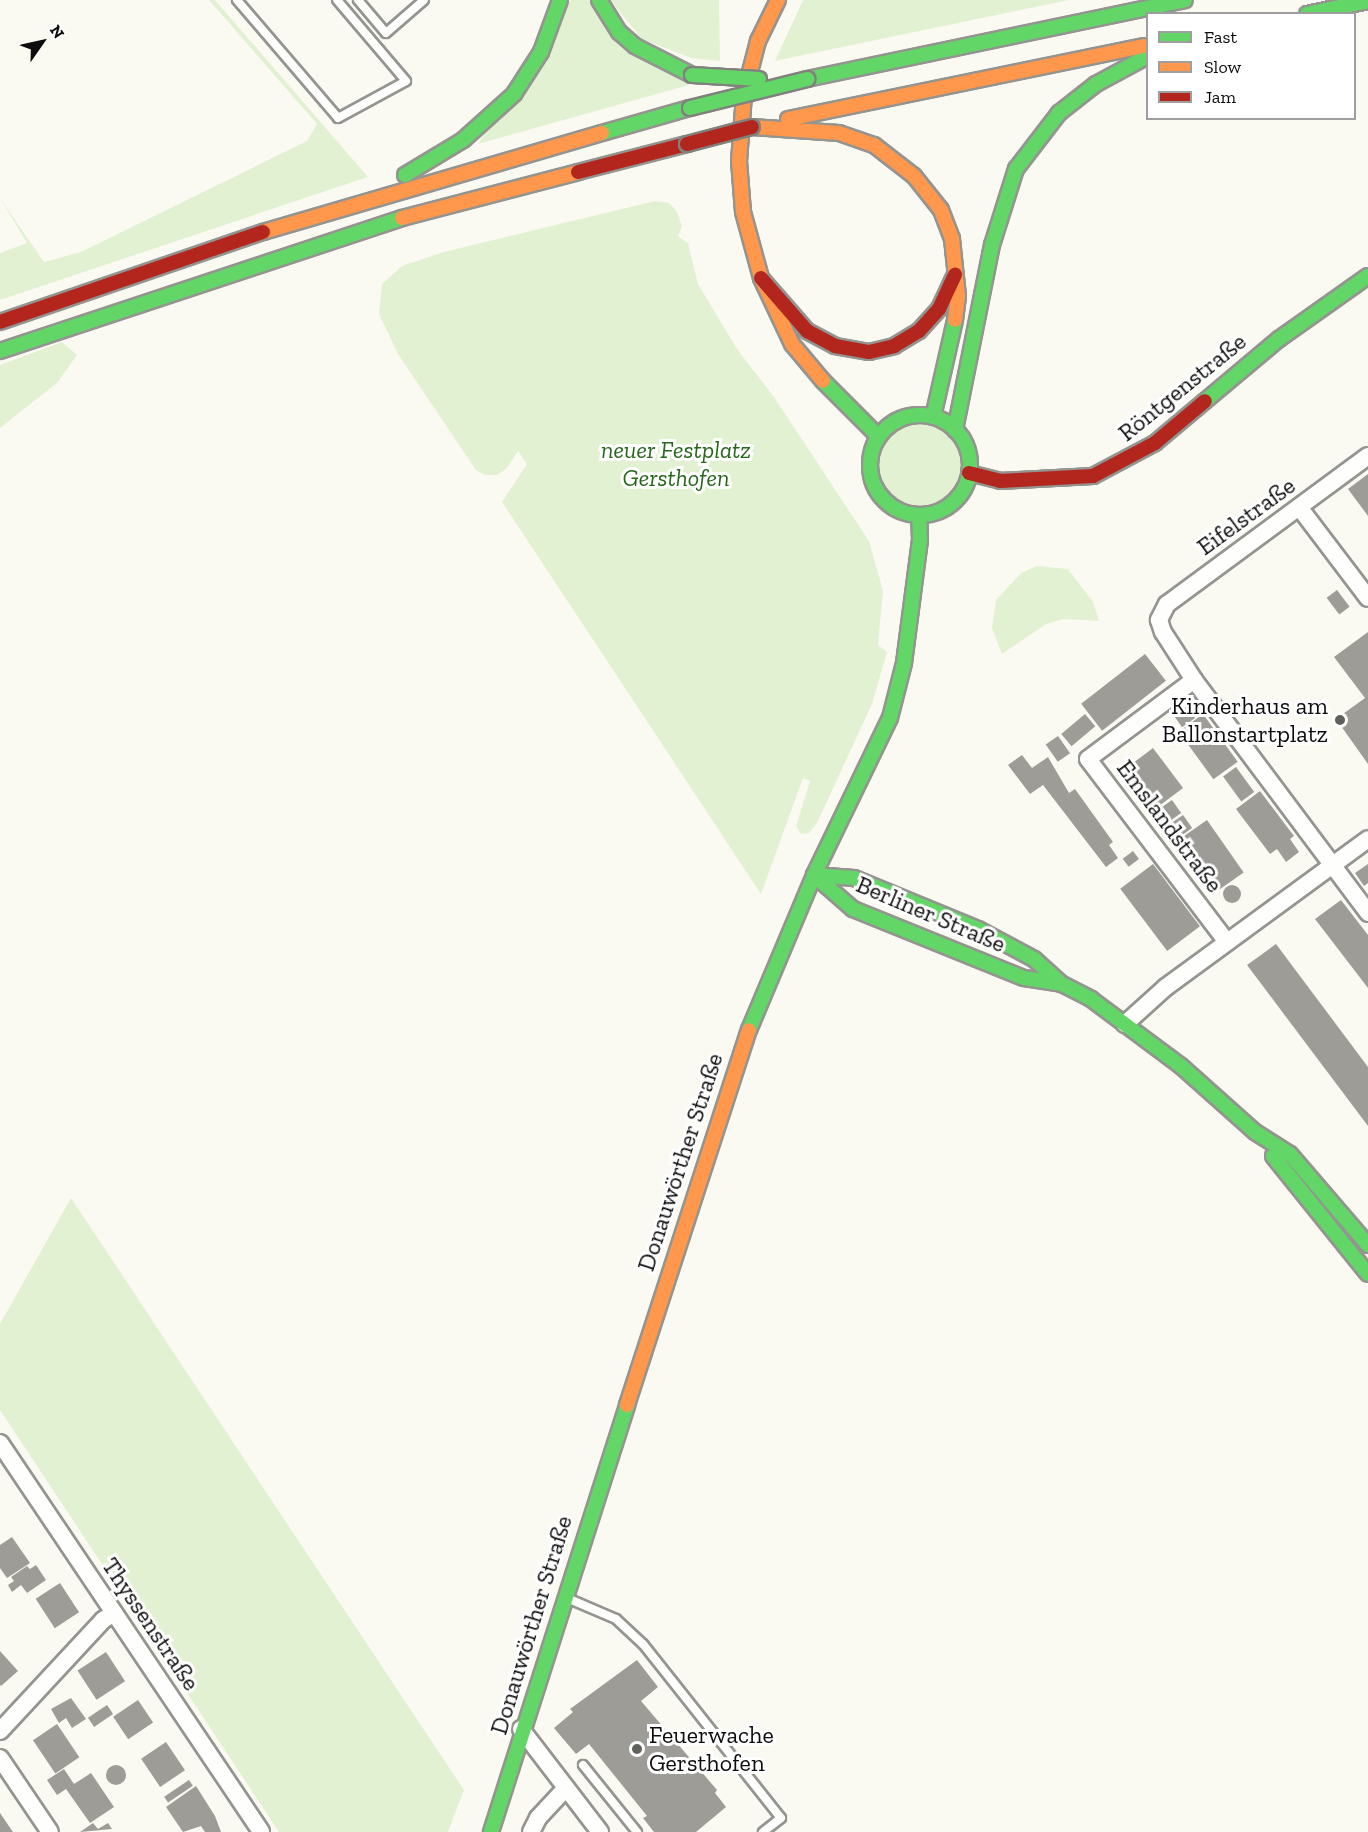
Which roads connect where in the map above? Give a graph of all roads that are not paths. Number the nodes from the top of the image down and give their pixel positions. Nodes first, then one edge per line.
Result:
1 (237, 0) edge
2 (337, 0) edge
3 (358, 0) edge
4 (424, 0) edge
5 (560, 0) edge
6 (599, 0) edge
7 (768, 0) edge
8 (778, 0) edge
9 (786, 0) edge
10 (1185, 0) edge
11 (1368, 1) edge
12 (1316, 12) edge
13 (768, 20) junction
14 (1146, 45) edge
15 (1146, 57) edge
16 (807, 79) junction
17 (803, 122) junction
18 (362, 200) junction
19 (956, 272) junction
20 (1368, 276) edge
21 (761, 278) junction
22 (0, 322) edge
23 (0, 351) edge
24 (933, 417) junction
25 (955, 430) junction
26 (879, 437) junction
27 (1368, 456) edge
28 (969, 473) junction
29 (1299, 507) junction
30 (919, 515) junction
31 (1368, 598) edge
32 (1194, 680) junction
33 (1368, 839) edge
34 (1332, 865) junction
35 (814, 875) junction
36 (1368, 913) edge
37 (1227, 942) junction
38 (1062, 984) junction
39 (1125, 1024) junction
40 (1256, 1132) junction
41 (1368, 1245) edge
42 (1368, 1274) edge
43 (0, 1443) edge
44 (563, 1596) junction
45 (114, 1613) junction
46 (522, 1729) junction
47 (0, 1731) edge
48 (0, 1758) edge
49 (584, 1765) dead end
50 (566, 1788) junction
51 (50, 1832) edge
52 (261, 1832) edge
53 (490, 1832) edge
54 (531, 1832) edge
55 (600, 1832) edge
56 (637, 1832) edge
57 (763, 1832) edge

1 - 2 lane
3 - 4 lane
5 - 18 main road
6 - 16 main road, bridge
7 - 13 main road
8 - 13 main road
9 - 13 main road
10 - 16 main road
11 - 12 main road
13 - 21 main road
14 - 17 main road
15 - 25 main road
16 - 18 main road, bridge
17 - 19 main road
17 - 23 main road, bridge
18 - 22 main road
19 - 21 main road
19 - 24 main road
20 - 28 main road, Röntgenstraße
21 - 26 main road
24 - 25 main road
24 - 26 main road
25 - 28 main road
26 - 30 main road
27 - 29 street, Eifelstraße
28 - 30 main road
29 - 31 street
29 - 32 street, Eifelstraße
30 - 35 main road, Donauwörther Straße
32 - 34 street
32 - 37 street, Emslandstraße
33 - 34 street
34 - 36 street
34 - 37 street
35 - 38 main road, Berliner Straße
35 - 38 main road, Berliner Straße
35 - 44 main road, Donauwörther Straße
37 - 39 street
38 - 39 main road, Berliner Straße
39 - 40 main road, Berliner Straße
40 - 41 main road, Berliner Straße
40 - 42 main road, Berliner Straße
43 - 45 street, Thyssenstraße
44 - 46 main road, Donauwörther Straße
44 - 57 lane
45 - 47 street
45 - 52 street, Thyssenstraße
46 - 50 street
46 - 53 main road, Donauwörther Straße
48 - 51 street
49 - 56 lane
50 - 54 street
50 - 55 street

